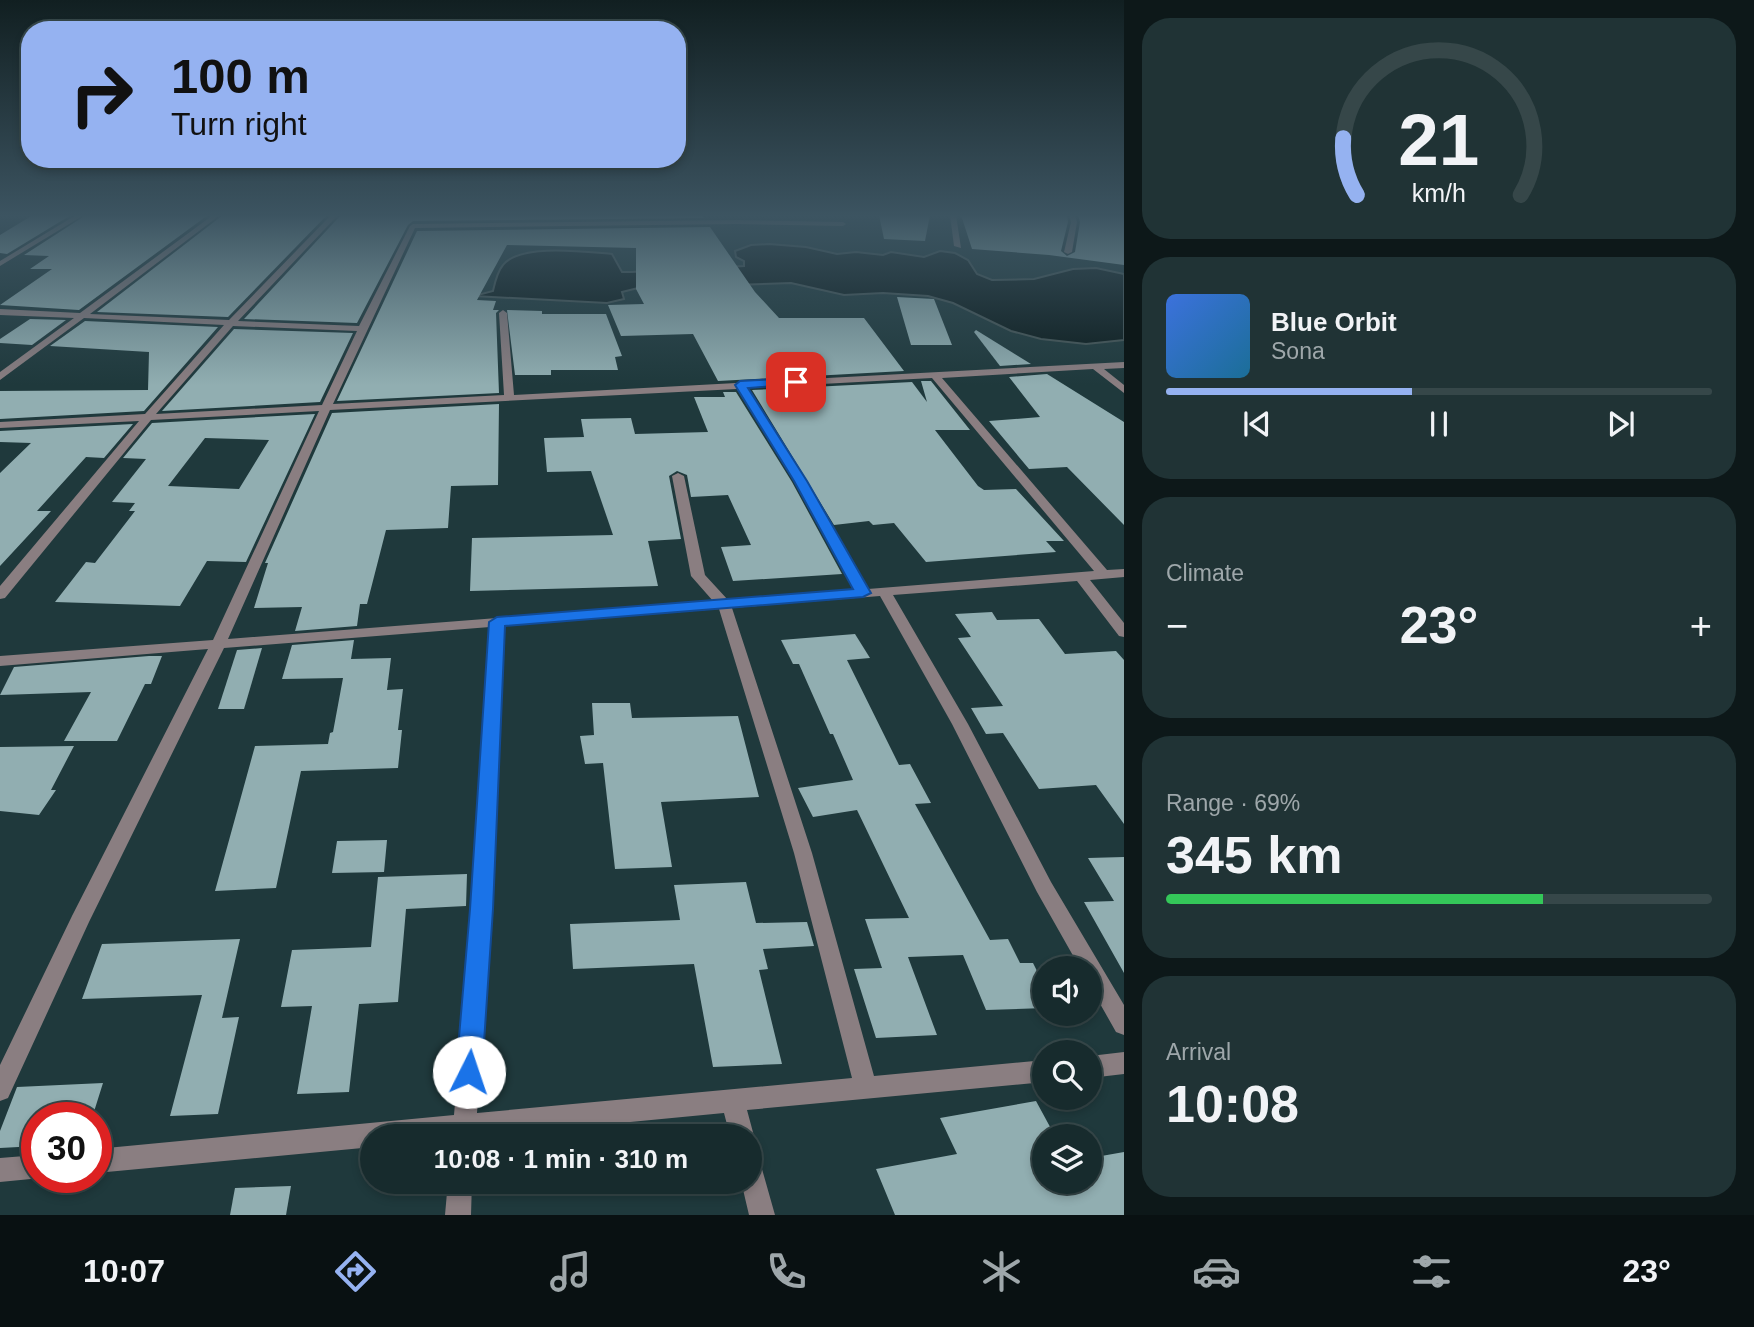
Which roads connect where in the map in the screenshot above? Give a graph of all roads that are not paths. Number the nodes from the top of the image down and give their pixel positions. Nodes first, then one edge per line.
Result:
1 (140, 272) edge
2 (281, 272) edge
3 (391, 272) edge
4 (0, 312) edge
5 (503, 313) dead end
6 (79, 316) junction
7 (233, 323) junction
8 (362, 328) junction
9 (1124, 365) edge
10 (1095, 366) junction
11 (934, 374) junction
12 (0, 377) edge
13 (740, 385) junction
14 (1124, 390) edge
15 (509, 398) junction
16 (327, 408) junction
17 (145, 417) junction
18 (0, 425) edge
19 (678, 476) dead end
20 (1124, 573) edge
21 (1104, 575) junction
22 (1080, 576) junction
23 (884, 591) junction
24 (863, 593) junction
25 (0, 595) edge
26 (724, 604) junction
27 (497, 622) junction
28 (1124, 633) edge
29 (219, 643) junction
30 (0, 661) edge
31 (1124, 1025) edge
32 (1124, 1063) edge
33 (1102, 1066) edge
34 (1032, 1072) edge
35 (866, 1088) junction
36 (0, 1090) edge
37 (733, 1101) junction
38 (465, 1124) edge
39 (527, 1124) edge
40 (739, 1124) edge
41 (360, 1139) edge
42 (112, 1160) edge
43 (21, 1168) edge
44 (0, 1170) edge
45 (459, 1194) edge
46 (757, 1194) edge
47 (458, 1215) edge
48 (762, 1215) edge

1 - 6 street
2 - 7 street
3 - 8 street
4 - 6 street
5 - 15 street
6 - 7 street
6 - 12 street
7 - 8 street
7 - 17 street
8 - 16 street
9 - 10 street
10 - 11 street
10 - 14 street
11 - 13 street
11 - 21 street
13 - 15 street
13 - 24 street
15 - 16 street
16 - 17 street
16 - 29 street
17 - 18 street
17 - 25 street
19 - 26 street
20 - 21 street
21 - 22 street
22 - 23 street
22 - 28 street
23 - 24 street
23 - 31 street
24 - 26 street
26 - 27 street
26 - 35 street
27 - 29 street
27 - 38 street
29 - 30 street
29 - 36 street
32 - 33 street
34 - 35 street
35 - 37 street
37 - 39 street
37 - 40 street
41 - 42 street
43 - 44 street
45 - 47 street
46 - 48 street

